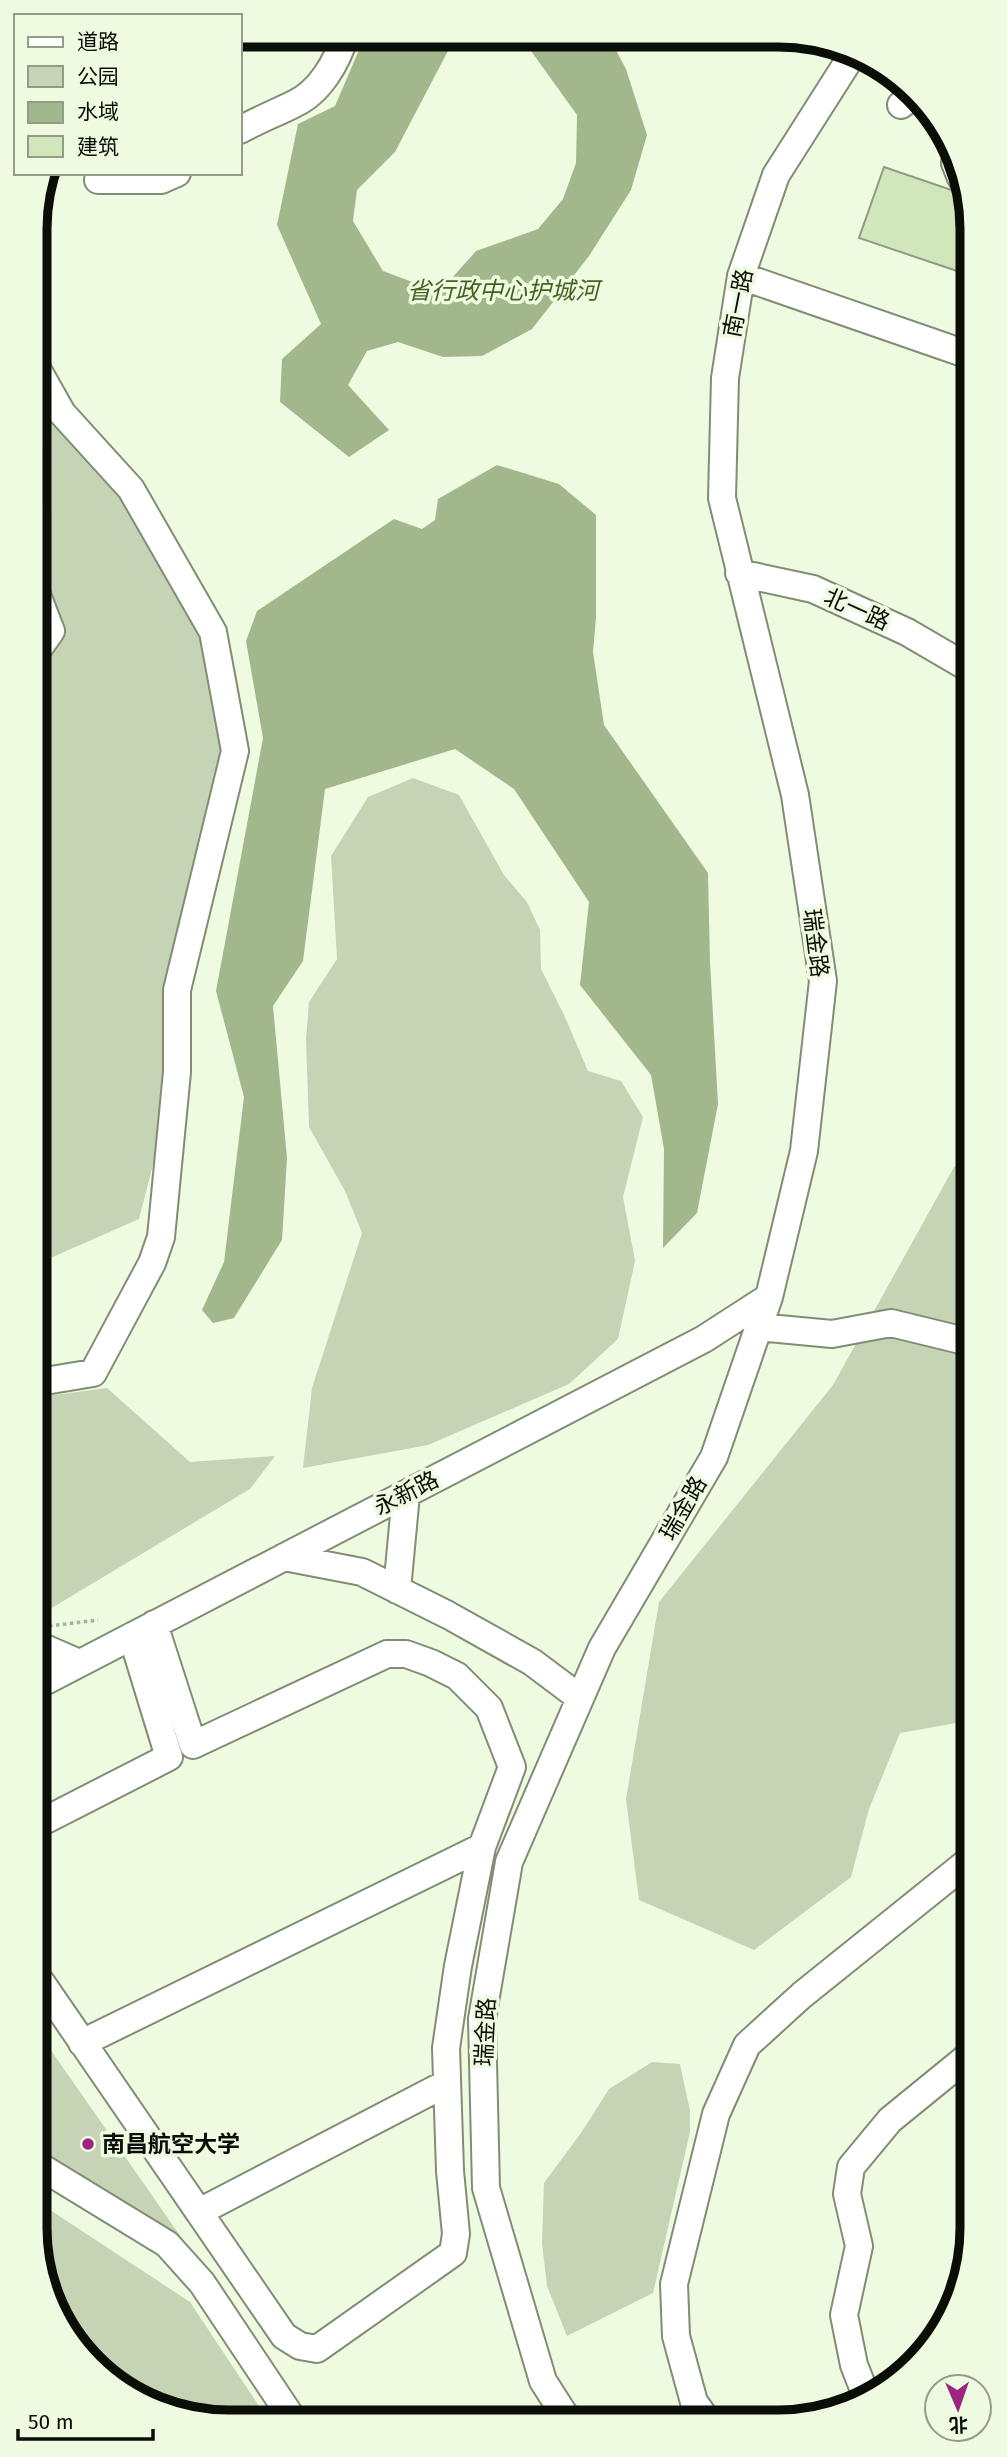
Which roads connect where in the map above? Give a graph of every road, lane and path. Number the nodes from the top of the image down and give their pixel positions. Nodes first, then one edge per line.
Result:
1 (339, 48) edge
2 (848, 62) edge
3 (242, 129) edge
4 (172, 175) edge
5 (98, 180) dead end
6 (741, 276) junction
7 (960, 352) edge
8 (48, 388) edge
9 (739, 573) junction
10 (960, 663) edge
11 (769, 1297) junction
12 (758, 1327) junction
13 (959, 1340) edge
14 (47, 1381) edge
15 (406, 1494) junction
16 (284, 1557) junction
17 (397, 1590) junction
18 (98, 1619) dead end
19 (47, 1626) edge
20 (143, 1630) junction
21 (47, 1649) edge
22 (79, 1664) junction
23 (47, 1680) edge
24 (580, 1698) junction
25 (193, 1745) junction
26 (169, 1757) junction
27 (47, 1819) edge
28 (482, 1847) junction
29 (959, 1869) edge
30 (47, 1991) edge
31 (82, 2043) junction
32 (959, 2064) edge
33 (447, 2083) junction
34 (47, 2171) edge
35 (199, 2212) junction
36 (863, 2388) edge
37 (287, 2410) edge
38 (562, 2410) edge
39 (700, 2410) edge

1 - 3 street
2 - 6 street, 南一路
4 - 5 street
6 - 7 street
6 - 9 street, 南一路
8 - 14 street
9 - 10 street, 北一路
9 - 11 street, 瑞金路
11 - 12 street, 瑞金路
11 - 15 street, 永新路
12 - 13 street
12 - 24 street, 瑞金路
15 - 16 street, 永新路
15 - 17 street
16 - 17 street
16 - 20 street, 永新路
17 - 24 street
18 - 19 path
20 - 22 street, 永新路
20 - 25 street
20 - 26 street
21 - 22 street
22 - 23 street, 永新路
24 - 38 street, 瑞金路
25 - 26 street
25 - 28 street
26 - 27 street
28 - 31 street
28 - 33 street
29 - 39 street
30 - 31 street
31 - 35 street
32 - 36 street
33 - 35 street
33 - 35 street
34 - 37 street

